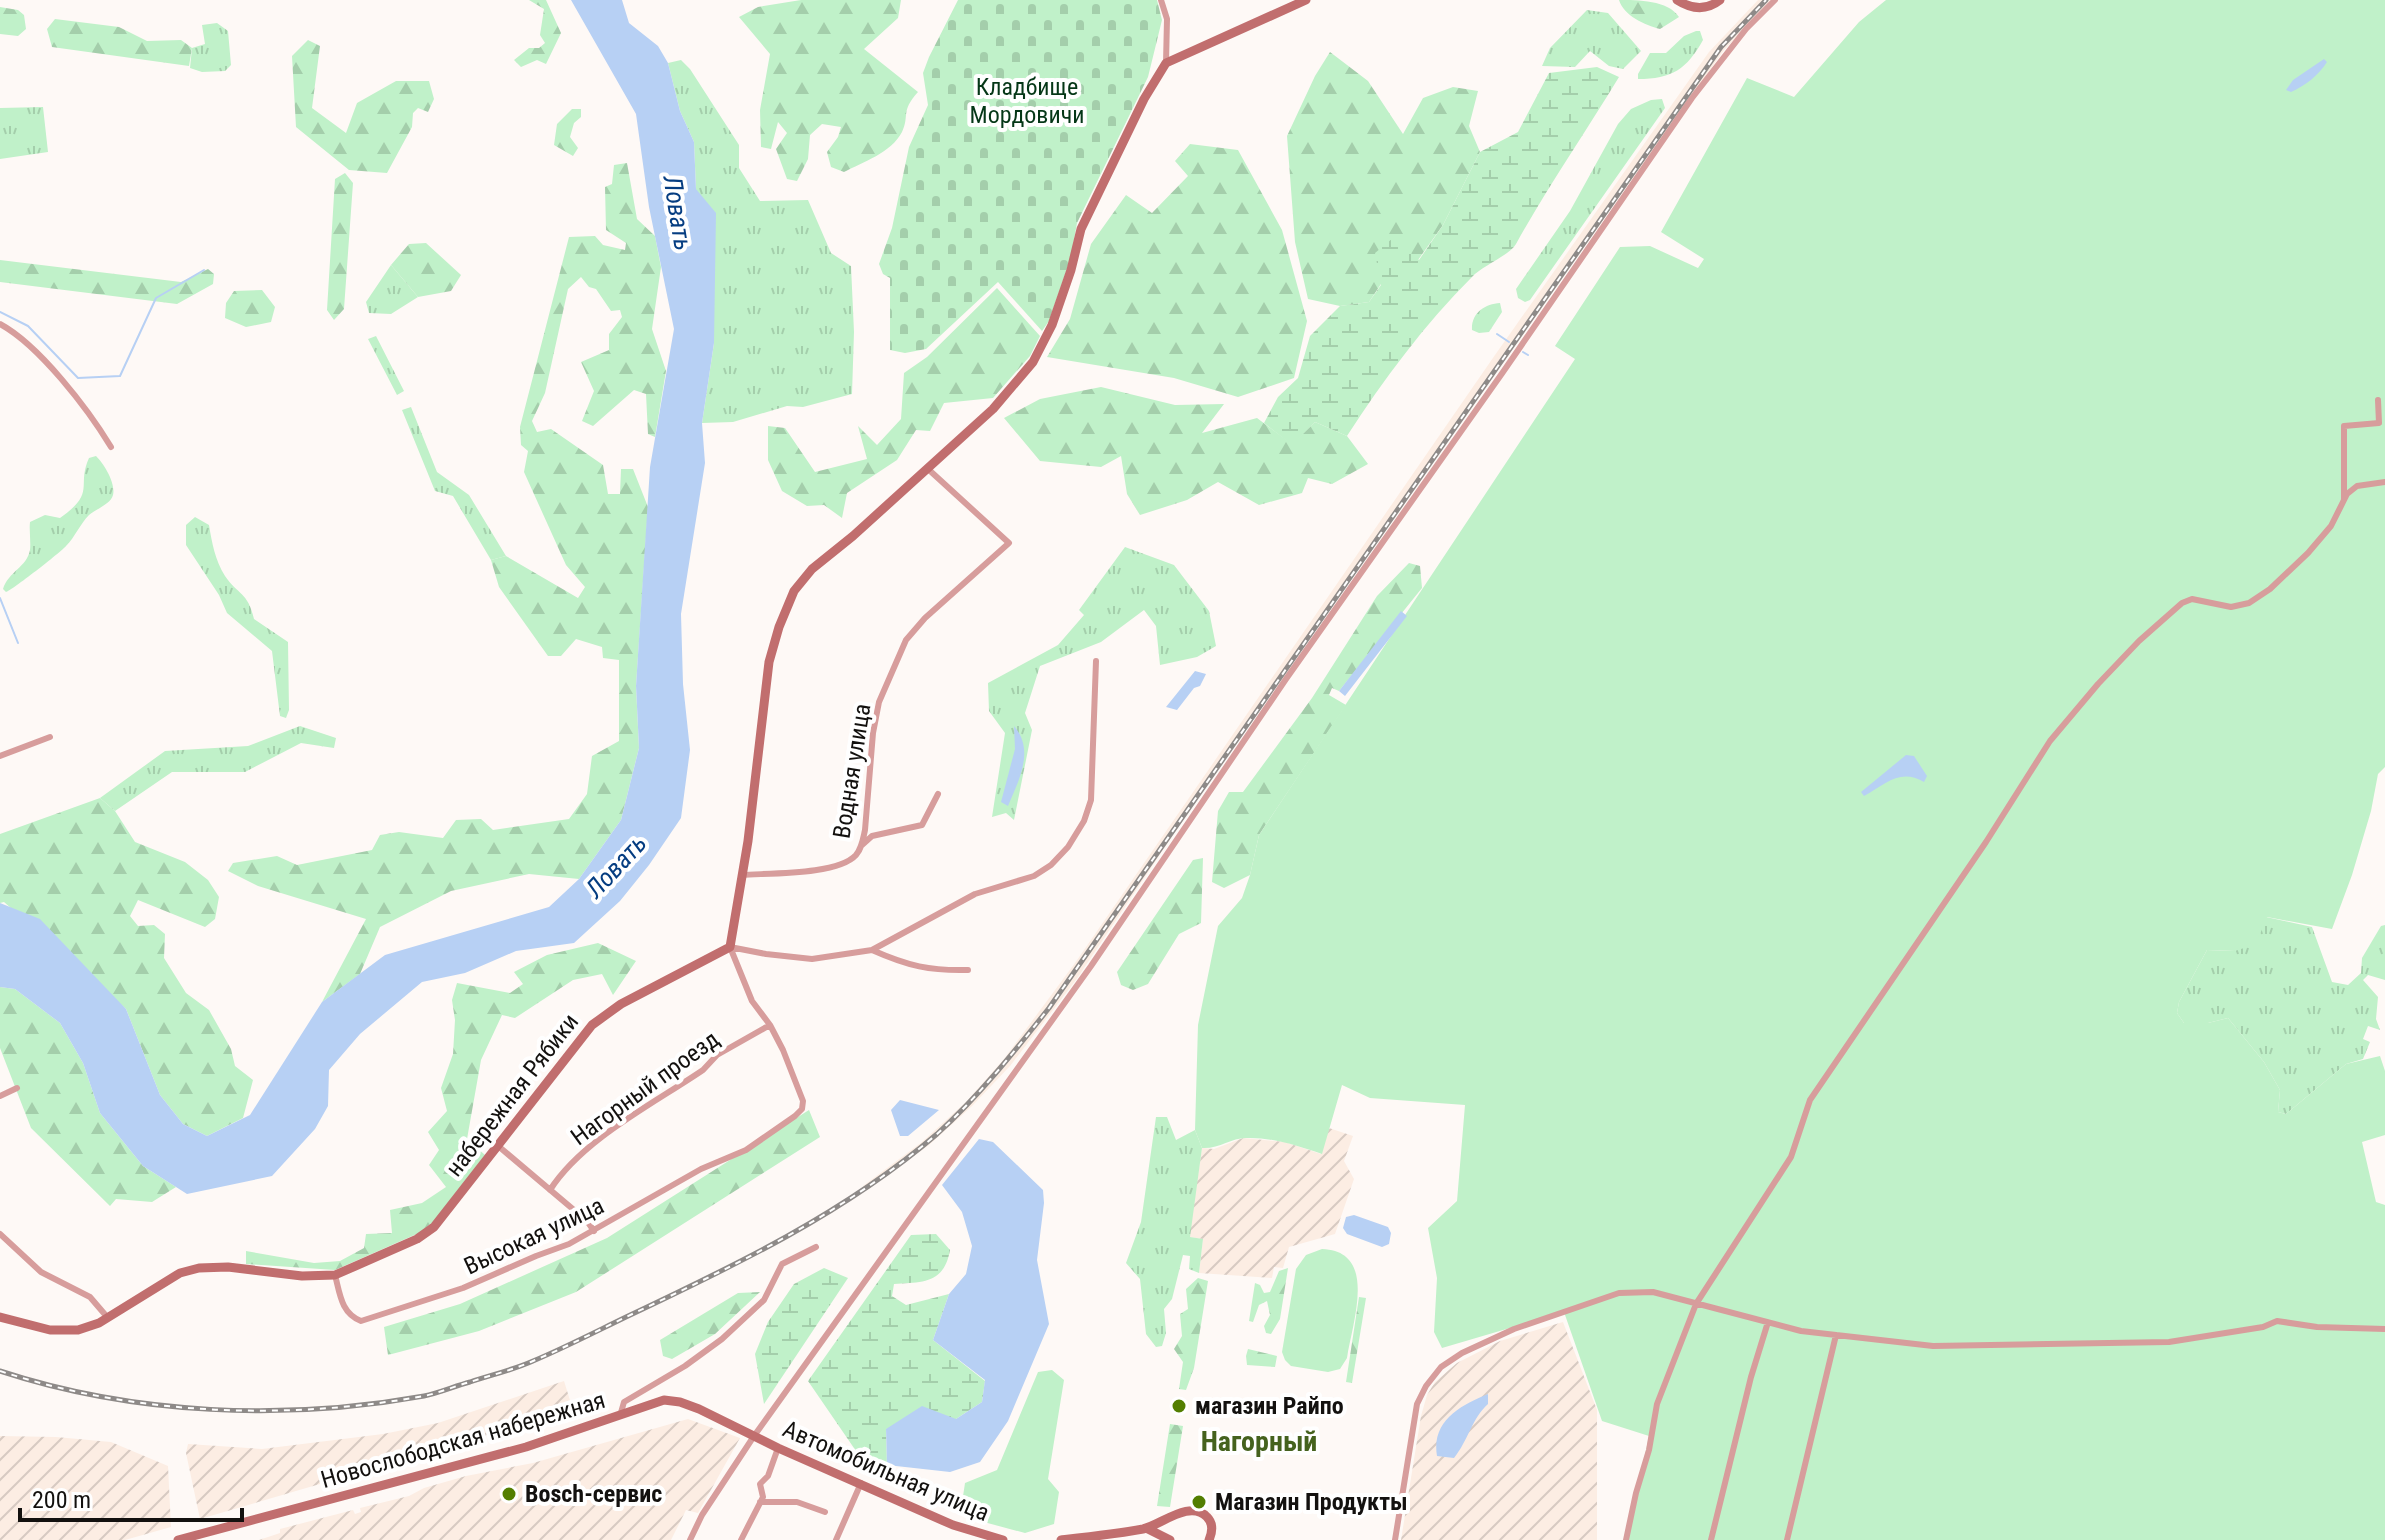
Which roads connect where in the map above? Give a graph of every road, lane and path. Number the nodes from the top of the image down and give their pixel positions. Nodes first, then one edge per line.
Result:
1 (1161, 0) edge
2 (1306, 0) edge
3 (1677, 0) edge
4 (1720, 0) edge
5 (1775, 0) edge
6 (1166, 63) junction
7 (0, 324) edge
8 (2378, 400) dead end
9 (2382, 410) edge
10 (111, 447) dead end
11 (928, 469) junction
12 (2385, 482) edge
13 (2344, 501) junction
14 (1096, 661) dead end
15 (50, 737) dead end
16 (0, 756) edge
17 (938, 794) dead end
18 (862, 845) junction
19 (742, 875) junction
20 (730, 947) junction
21 (872, 950) junction
22 (968, 970) dead end
23 (770, 1025) junction
24 (17, 1088) dead end
25 (0, 1096) edge
26 (497, 1145) junction
27 (550, 1190) junction
28 (594, 1231) junction
29 (0, 1234) edge
30 (816, 1247) dead end
31 (335, 1275) junction
32 (1696, 1304) junction
33 (0, 1317) edge
34 (108, 1318) junction
35 (1768, 1322) junction
36 (2385, 1329) edge
37 (1836, 1335) junction
38 (620, 1416) junction
39 (754, 1436) junction
40 (778, 1448) junction
41 (861, 1483) junction
42 (760, 1502) junction
43 (825, 1512) dead end
44 (1146, 1528) junction
45 (178, 1540) edge
46 (690, 1540) edge
47 (741, 1540) edge
48 (836, 1540) edge
49 (1003, 1540) edge
50 (1061, 1540) edge
51 (1170, 1540) edge
52 (1209, 1540) edge
53 (1395, 1540) edge
54 (1626, 1540) edge
55 (1711, 1540) edge
56 (1787, 1540) edge

1 - 6 street
2 - 6 street
3 - 4 street
5 - 39 street
6 - 11 street
7 - 10 street
8 - 9 street
9 - 13 street
11 - 18 street, Водная улица
11 - 19 street
12 - 13 street
13 - 32 street
14 - 21 street
15 - 16 street
17 - 18 street
18 - 19 street, Водная улица
19 - 20 street
20 - 21 street
20 - 23 street
20 - 26 street, набережная Рябики
21 - 22 street
23 - 27 street, Нагорный проезд
23 - 28 street, Высокая улица
24 - 25 street
26 - 27 street
26 - 31 street, набережная Рябики
27 - 28 street
28 - 31 street, Высокая улица
29 - 34 street
30 - 38 street
31 - 34 street, набережная Рябики
32 - 35 street
32 - 53 street
32 - 54 street
33 - 34 street, набережная Рябики
35 - 37 street
35 - 55 street
36 - 37 street
37 - 56 street
38 - 39 street, Новослободская набережная
38 - 45 street, Новослободская набережная
39 - 40 street, Автомобильная улица
39 - 46 street
40 - 41 street, Автомобильная улица
40 - 42 street
41 - 48 street
41 - 49 street, Автомобильная улица
42 - 43 street
42 - 47 street
44 - 50 street
44 - 51 street
44 - 52 street

